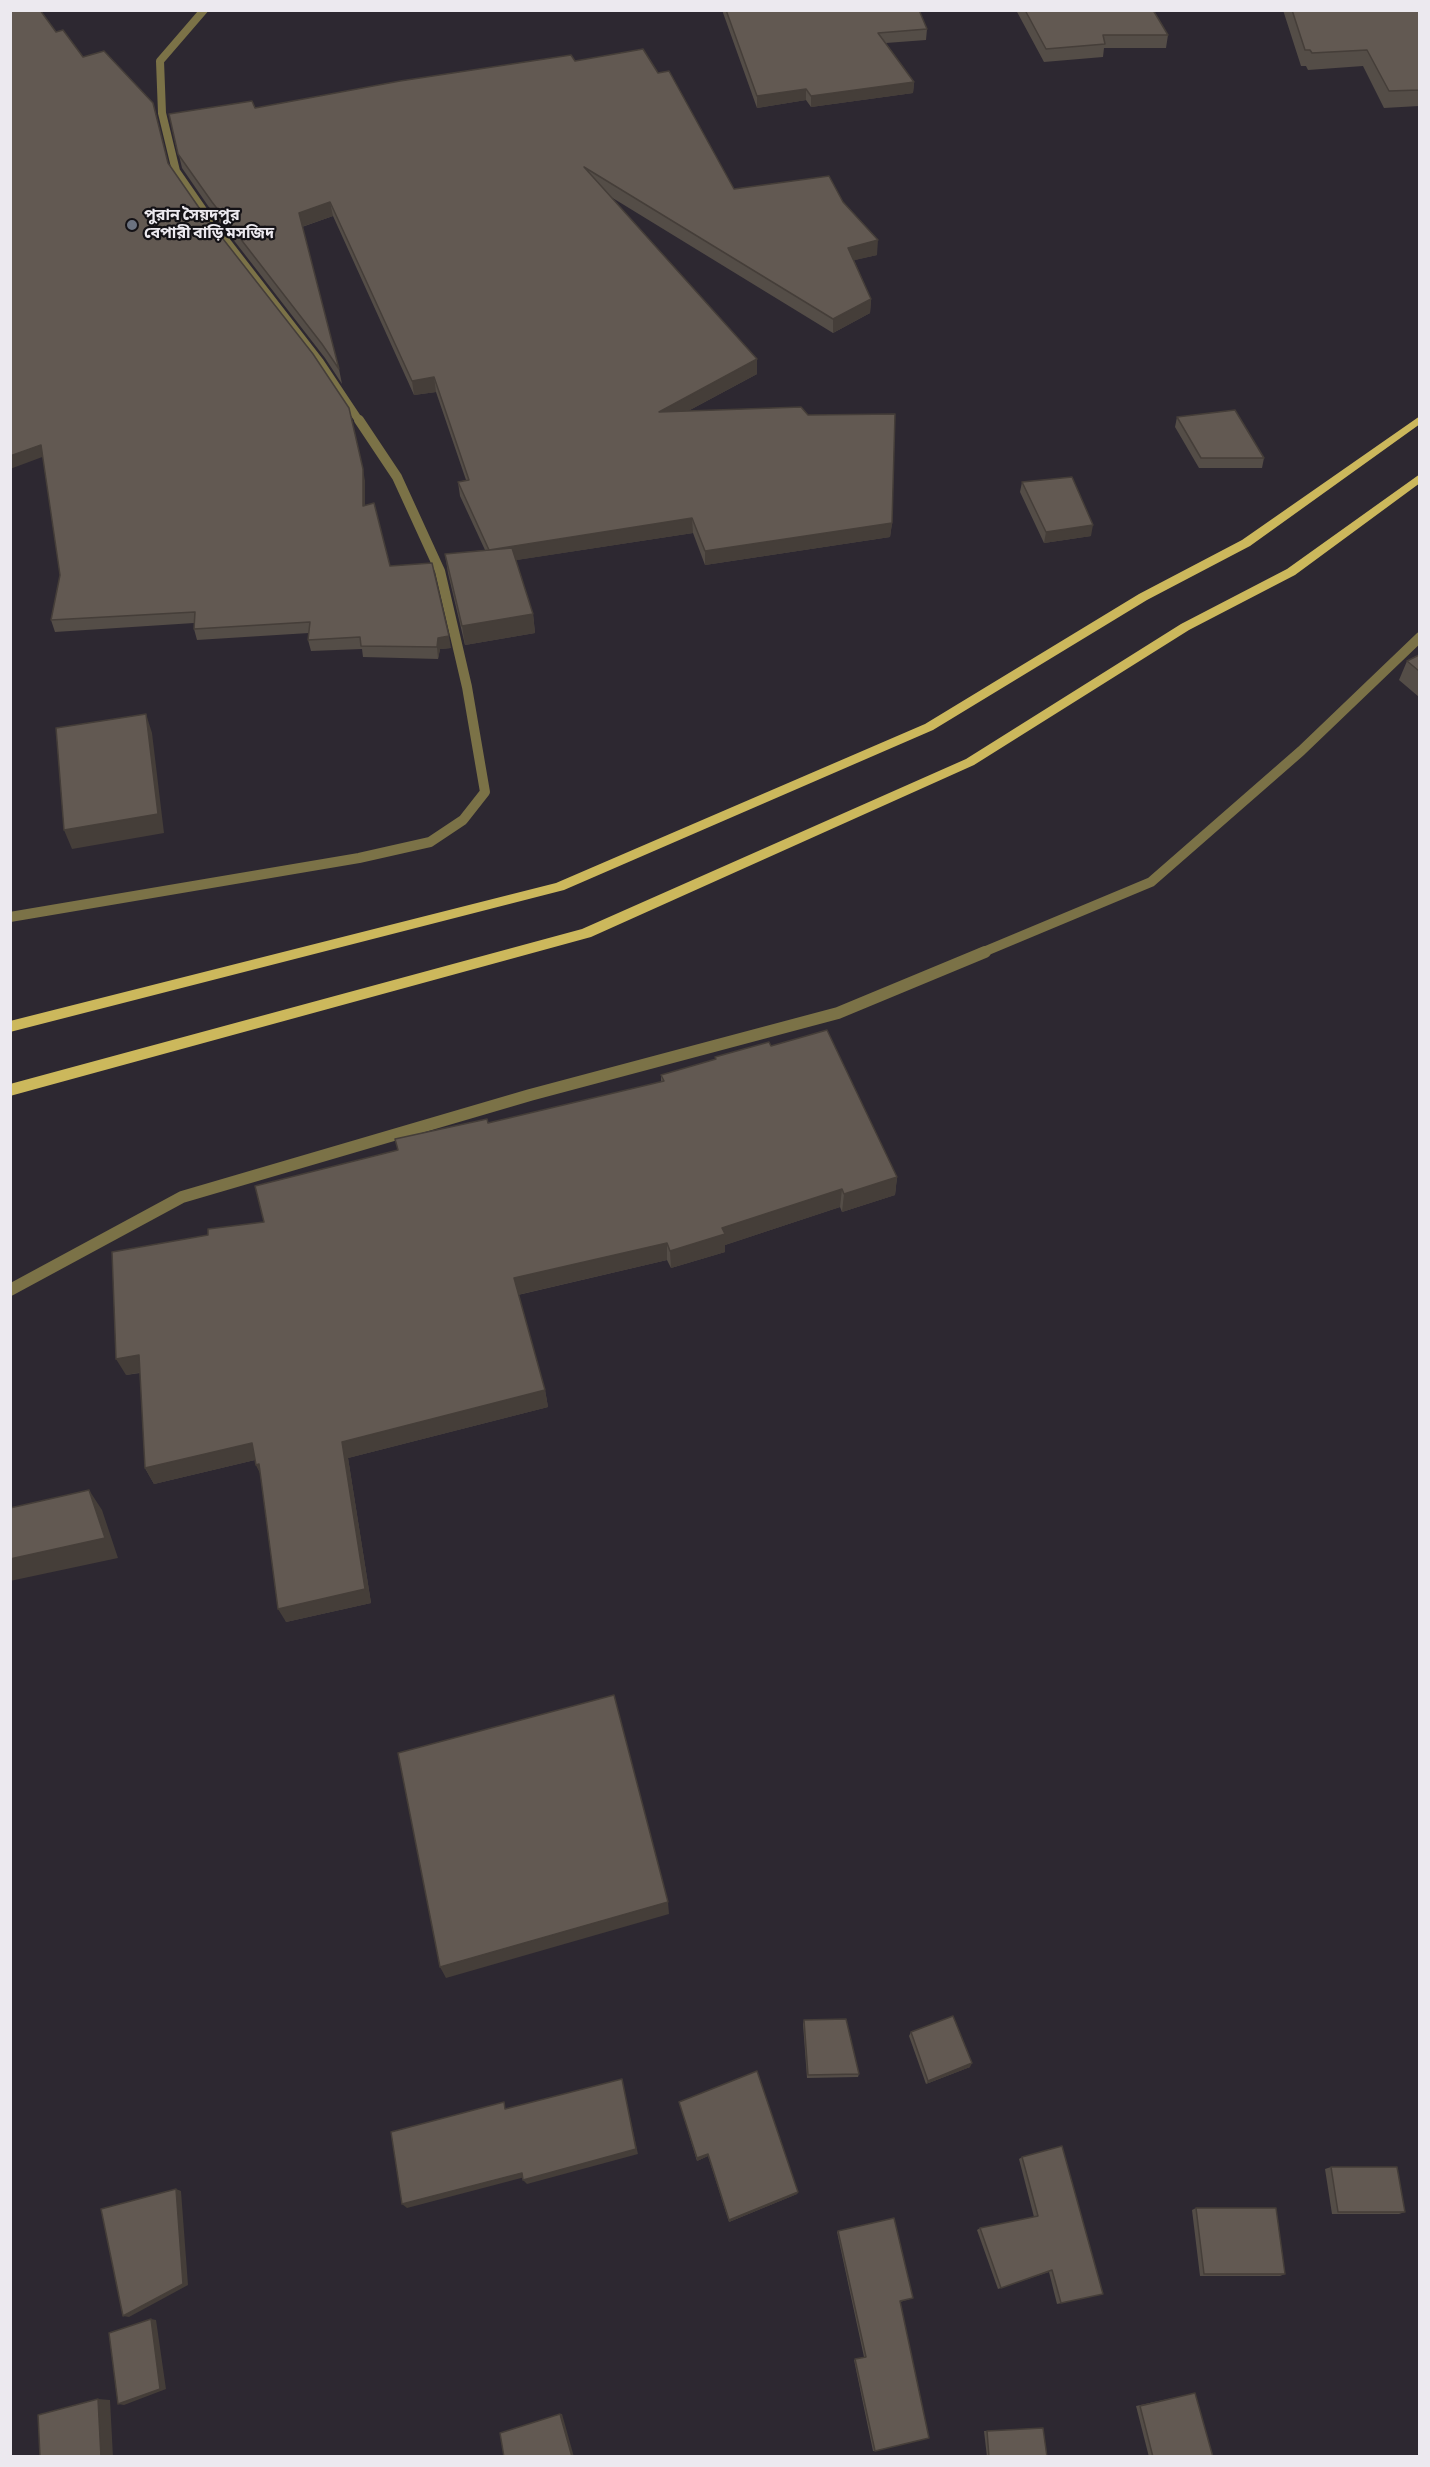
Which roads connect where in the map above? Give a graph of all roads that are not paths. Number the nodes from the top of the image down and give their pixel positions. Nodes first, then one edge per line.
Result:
1 (204, 10) edge
2 (1419, 419) edge
3 (1419, 477) edge
4 (1419, 637) edge
5 (10, 917) edge
6 (10, 1027) edge
7 (10, 1090) edge
8 (10, 1290) edge

1 - 5 street
2 - 6 main road
3 - 7 main road
4 - 8 street

